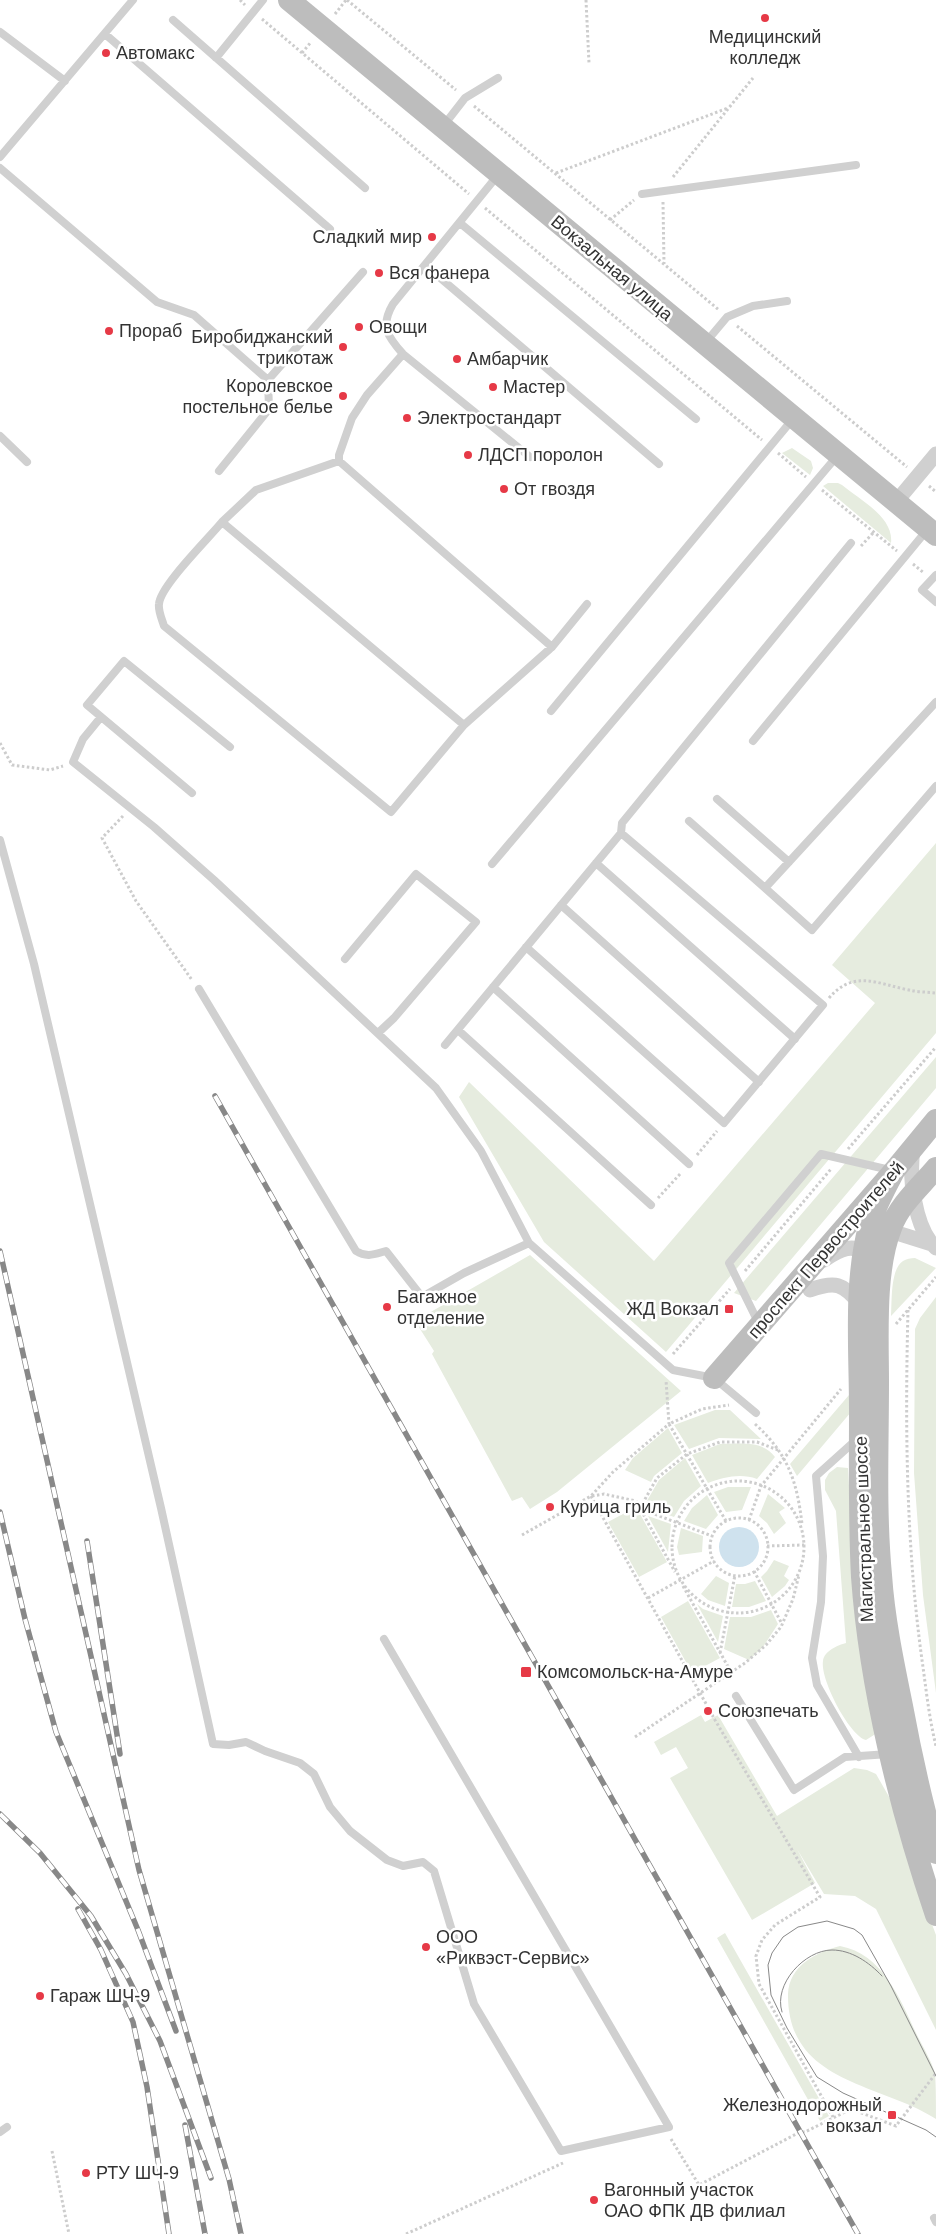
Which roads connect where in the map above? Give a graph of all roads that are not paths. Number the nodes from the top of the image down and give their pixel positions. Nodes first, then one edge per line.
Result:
1 (133, 0) edge
2 (263, 0) edge
3 (295, 2) edge
4 (173, 20) dead end
5 (0, 32) edge
6 (105, 34) junction
7 (216, 58) junction
8 (498, 78) dead end
9 (65, 81) junction
10 (443, 127) junction
11 (0, 157) edge
12 (856, 165) dead end
13 (0, 168) edge
14 (499, 174) junction
15 (366, 188) dead end
16 (642, 194) road end
17 (460, 223) junction
18 (330, 229) dead end
19 (425, 266) junction
20 (363, 272) dead end
21 (787, 301) dead end
22 (705, 344) junction
23 (403, 354) junction
24 (268, 380) junction
25 (794, 418) junction
26 (696, 419) dead end
27 (0, 436) edge
28 (838, 454) junction
29 (936, 454) edge
30 (530, 457) dead end
31 (339, 461) junction
32 (26, 462) dead end
33 (659, 464) dead end
34 (219, 471) dead end
35 (896, 502) junction
36 (222, 522) junction
37 (932, 532) edge
38 (851, 543) dead end
39 (934, 577) edge
40 (936, 602) edge
41 (587, 604) dead end
42 (552, 647) junction
43 (936, 702) edge
44 (551, 711) dead end
45 (101, 717) junction
46 (464, 725) junction
47 (753, 741) dead end
48 (230, 747) dead end
49 (936, 786) edge
50 (192, 793) dead end
51 (717, 799) dead end
52 (689, 821) dead end
53 (621, 833) junction
54 (0, 840) edge
55 (789, 862) junction
56 (596, 863) junction
57 (492, 864) dead end
58 (766, 888) junction
59 (561, 905) junction
60 (526, 947) junction
61 (344, 959) dead end
62 (494, 987) junction
63 (199, 989) road end
64 (458, 1030) junction
65 (378, 1033) junction
66 (795, 1039) junction
67 (445, 1045) dead end
68 (759, 1082) junction
69 (936, 1120) edge
70 (913, 1149) junction
71 (689, 1164) dead end
72 (936, 1168) edge
73 (894, 1171) junction
74 (914, 1193) junction
75 (651, 1205) dead end
76 (880, 1228) junction
77 (528, 1243) junction
78 (934, 1246) edge
79 (855, 1250) junction
80 (808, 1280) junction
81 (870, 1304) junction
82 (760, 1326) junction
83 (724, 1390) junction
84 (756, 1413) dead end
85 (868, 1437) junction
86 (384, 1639) dead end
87 (736, 1696) dead end
88 (901, 1752) junction
89 (859, 1757) junction
90 (936, 1853) edge
91 (936, 1915) edge
92 (7, 2127) dead end
93 (0, 2132) edge

1 - 6 lane
2 - 7 lane
3 - 10 main road, Вокзальная улица
4 - 7 lane
5 - 9 lane
6 - 9 lane
6 - 18 lane
7 - 15 lane
8 - 10 lane
9 - 11 lane
10 - 14 main road, Вокзальная улица
12 - 16 lane
13 - 24 lane
14 - 17 lane
14 - 22 main road, Вокзальная улица
17 - 19 lane
17 - 26 lane
19 - 23 lane
19 - 33 lane
20 - 24 lane
21 - 22 lane
22 - 25 main road, Вокзальная улица
23 - 30 lane
23 - 31 lane
24 - 34 lane
25 - 28 main road, Вокзальная улица
25 - 44 lane
27 - 32 lane
28 - 35 main road, Вокзальная улица
28 - 57 lane
29 - 35 street
31 - 36 lane
31 - 42 lane
35 - 37 main road, Вокзальная улица
36 - 46 lane
36 - 46 lane
37 - 47 lane
38 - 53 lane
39 - 40 lane
41 - 42 lane
42 - 46 lane
43 - 55 lane
45 - 48 lane
45 - 50 lane
45 - 65 lane
49 - 58 lane
51 - 55 lane
52 - 58 lane
53 - 56 lane
53 - 66 lane
54 - 86 lane
55 - 58 lane
56 - 59 lane
56 - 66 lane
59 - 60 lane
59 - 68 lane
60 - 62 lane
60 - 68 lane
61 - 65 lane
62 - 64 lane
62 - 71 lane
63 - 77 lane
64 - 67 lane
64 - 75 lane
65 - 77 lane
66 - 68 lane
69 - 70 main road, проспект Первостроителей
70 - 73 main road, проспект Первостроителей
70 - 74 street
72 - 74 main road, проспект Первостроителей
73 - 76 main road, Магистральное шоссе
73 - 80 main road, проспект Первостроителей
73 - 82 lane
74 - 76 main road, Магистральное шоссе
74 - 78 street
76 - 78 street
76 - 79 main road
76 - 81 main road, Магистральное шоссе
77 - 83 lane
79 - 80 main road
79 - 81 main road, Магистральное шоссе
80 - 81 street
80 - 82 main road, проспект Первостроителей
80 - 83 main road
81 - 85 main road, Магистральное шоссе
82 - 83 main road, проспект Первостроителей
83 - 84 lane
85 - 88 main road, Магистральное шоссе
85 - 89 lane
87 - 89 lane
88 - 89 lane
88 - 90 main road, Магистральное шоссе
88 - 91 main road, Магистральное шоссе
92 - 93 lane

